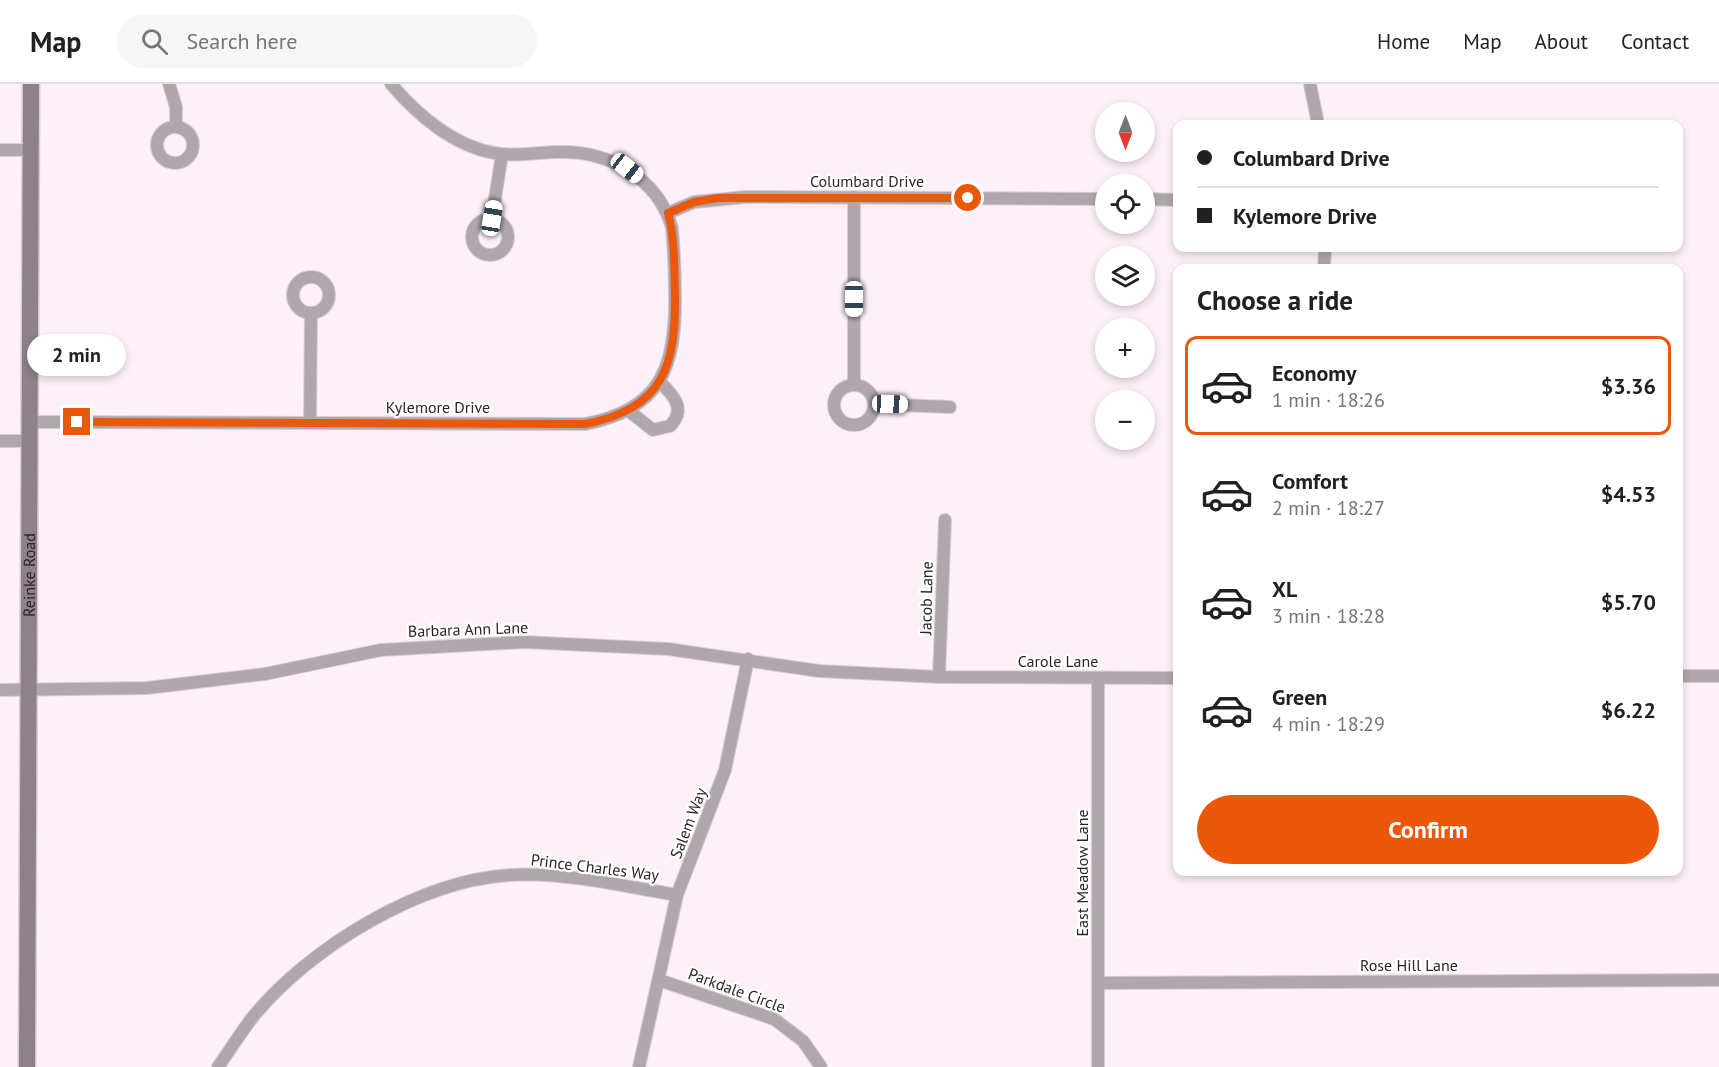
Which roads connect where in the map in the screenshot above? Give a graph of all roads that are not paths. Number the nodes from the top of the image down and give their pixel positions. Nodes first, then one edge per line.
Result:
1 (31, 84) edge
2 (169, 84) edge
3 (391, 84) edge
4 (1310, 84) edge
5 (1317, 120) edge
6 (176, 126) dead end
7 (0, 150) edge
8 (30, 150) junction
9 (502, 154) junction
10 (854, 197) junction
11 (1095, 199) edge
12 (1155, 199) edge
13 (1173, 200) edge
14 (668, 213) junction
15 (492, 218) dead end
16 (311, 313) dead end
17 (660, 382) junction
18 (854, 385) junction
19 (874, 404) junction
20 (950, 407) dead end
21 (629, 411) junction
22 (29, 422) junction
23 (310, 423) junction
24 (0, 441) edge
25 (29, 441) junction
26 (945, 520) dead end
27 (748, 659) junction
28 (1683, 676) edge
29 (1719, 676) edge
30 (939, 677) junction
31 (1098, 678) junction
32 (1173, 678) edge
33 (0, 690) edge
34 (27, 690) junction
35 (677, 895) junction
36 (659, 980) junction
37 (1719, 980) edge
38 (1098, 983) junction
39 (27, 1067) edge
40 (218, 1067) edge
41 (639, 1067) edge
42 (821, 1067) edge
43 (1098, 1067) edge

1 - 8 street, Reinke Road
2 - 6 street
3 - 9 street
4 - 5 street
7 - 8 street
8 - 22 street, Reinke Road
9 - 14 street
9 - 15 street
10 - 11 street, Columbard Drive
10 - 14 street, Columbard Drive
10 - 18 street
12 - 13 street
14 - 17 street, Kylemore Drive
16 - 23 street
17 - 21 street, Kylemore Drive
17 - 21 street
18 - 19 street
18 - 19 street
19 - 20 street
21 - 23 street, Kylemore Drive
22 - 23 street, Kylemore Drive
22 - 25 street, Reinke Road
24 - 25 street
25 - 34 street, Reinke Road
26 - 30 street, Jacob Lane
27 - 30 street, Barbara Ann Lane
27 - 34 street, Barbara Ann Lane
27 - 35 street, Salem Way
28 - 29 street
30 - 31 street, Carole Lane
31 - 32 street, Carole Lane
31 - 38 street, East Meadow Lane
33 - 34 street, Barbara Ann Lane
34 - 39 street, Reinke Road
35 - 36 street, Salem Way
35 - 40 street, Prince Charles Way
36 - 41 street, Salem Way
36 - 42 street, Parkdale Circle
37 - 38 street, Rose Hill Lane
38 - 43 street, East Meadow Lane

